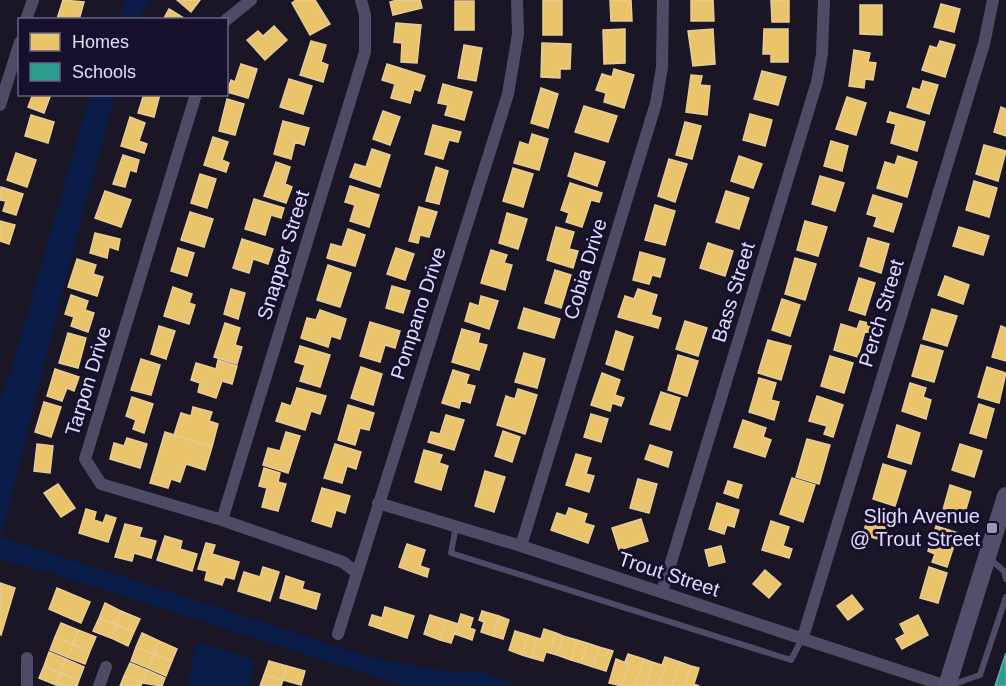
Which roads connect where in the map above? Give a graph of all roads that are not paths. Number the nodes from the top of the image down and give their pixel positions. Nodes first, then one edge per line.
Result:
1 (33, 0) edge
2 (251, 0) edge
3 (361, 0) edge
4 (517, 0) edge
5 (663, 0) edge
6 (824, 0) edge
7 (993, 0) edge
8 (27, 18) edge
9 (228, 18) edge
10 (18, 48) edge
11 (195, 96) edge
12 (0, 105) edge
13 (1006, 496) edge
14 (378, 503) junction
15 (222, 520) junction
16 (456, 526) junction
17 (521, 546) junction
18 (987, 557) junction
19 (357, 573) junction
20 (1006, 579) edge
21 (662, 592) junction
22 (1006, 597) edge
23 (338, 634) dead end
24 (802, 637) junction
25 (27, 658) dead end
26 (106, 667) dead end
27 (27, 686) edge
28 (99, 686) edge
29 (947, 686) edge

1 - 8 street
2 - 9 street
3 - 15 street, Snapper Street
4 - 14 street, Pompano Drive
5 - 17 street, Cobia Drive
6 - 21 street, Bass Street
7 - 24 street, Perch Street
10 - 12 street
11 - 15 street, Tarpon Drive
13 - 18 street
14 - 16 street, Trout Street
14 - 19 street, Pompano Drive
15 - 19 street, Tarpon Drive
16 - 17 street, Trout Street
16 - 24 lane
17 - 21 street, Trout Street
18 - 20 lane
18 - 29 street
19 - 23 street, Pompano Drive
21 - 24 street, Trout Street
22 - 29 lane
24 - 29 street, Trout Street
25 - 27 street
26 - 28 street

